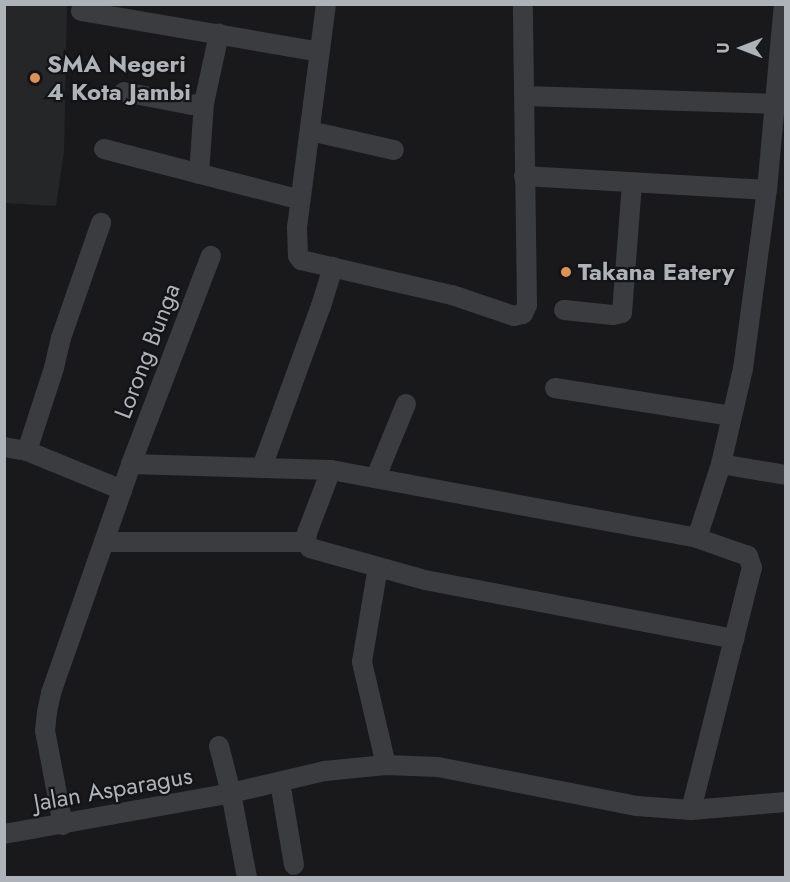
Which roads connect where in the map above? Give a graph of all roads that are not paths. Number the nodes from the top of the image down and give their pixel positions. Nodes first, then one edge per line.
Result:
1 (326, 4) edge
2 (523, 4) edge
3 (784, 4) edge
4 (81, 11) dead end
5 (219, 34) junction
6 (320, 52) junction
7 (124, 92) dead end
8 (525, 96) junction
9 (204, 103) junction
10 (773, 104) junction
11 (310, 131) junction
12 (777, 142) edge
13 (104, 150) dead end
14 (394, 150) dead end
15 (199, 174) junction
16 (524, 176) junction
17 (632, 182) junction
18 (767, 190) junction
19 (301, 200) junction
20 (101, 223) dead end
21 (211, 256) dead end
22 (333, 267) junction
23 (564, 310) dead end
24 (555, 388) dead end
25 (406, 404) dead end
26 (732, 416) junction
27 (4, 447) edge
28 (27, 451) junction
29 (131, 464) junction
30 (721, 464) junction
31 (262, 467) junction
32 (331, 470) junction
33 (786, 475) edge
34 (376, 477) junction
35 (122, 490) junction
36 (697, 538) junction
37 (104, 542) junction
38 (306, 542) junction
39 (378, 567) junction
40 (734, 639) junction
41 (219, 746) dead end
42 (386, 765) junction
43 (280, 782) junction
44 (231, 794) junction
45 (786, 802) edge
46 (691, 810) junction
47 (63, 825) junction
48 (4, 834) edge
49 (294, 865) dead end
50 (247, 878) edge

1 - 6 street
2 - 8 street
3 - 10 street
4 - 5 street
5 - 6 street
5 - 9 street
6 - 11 street
7 - 9 street
8 - 10 street
8 - 16 street
9 - 15 street
10 - 12 street
11 - 14 street
11 - 19 street
12 - 18 street
13 - 15 street
15 - 19 street
16 - 17 street
16 - 22 street
17 - 18 street
17 - 23 street
18 - 26 street
19 - 22 street
20 - 28 street
21 - 29 street, Lorong Bunga
22 - 31 street
24 - 26 street
25 - 34 street
26 - 30 street
27 - 28 street
28 - 35 street
29 - 31 street
29 - 35 street, Lorong Bunga
30 - 33 street
30 - 36 street
31 - 32 street
32 - 34 street
32 - 38 street
34 - 36 street
35 - 37 street, Lorong Bunga
36 - 40 street
37 - 38 street
37 - 47 street, Lorong Bunga
38 - 39 street
39 - 40 street
39 - 42 street
40 - 46 street
41 - 44 street
42 - 43 street, Jalan Asparagus
42 - 46 street, Jalan Asparagus
43 - 44 street, Jalan Asparagus
43 - 49 street
44 - 47 street, Jalan Asparagus
44 - 50 street
45 - 46 street, Jalan Asparagus
47 - 48 street, Jalan Asparagus

